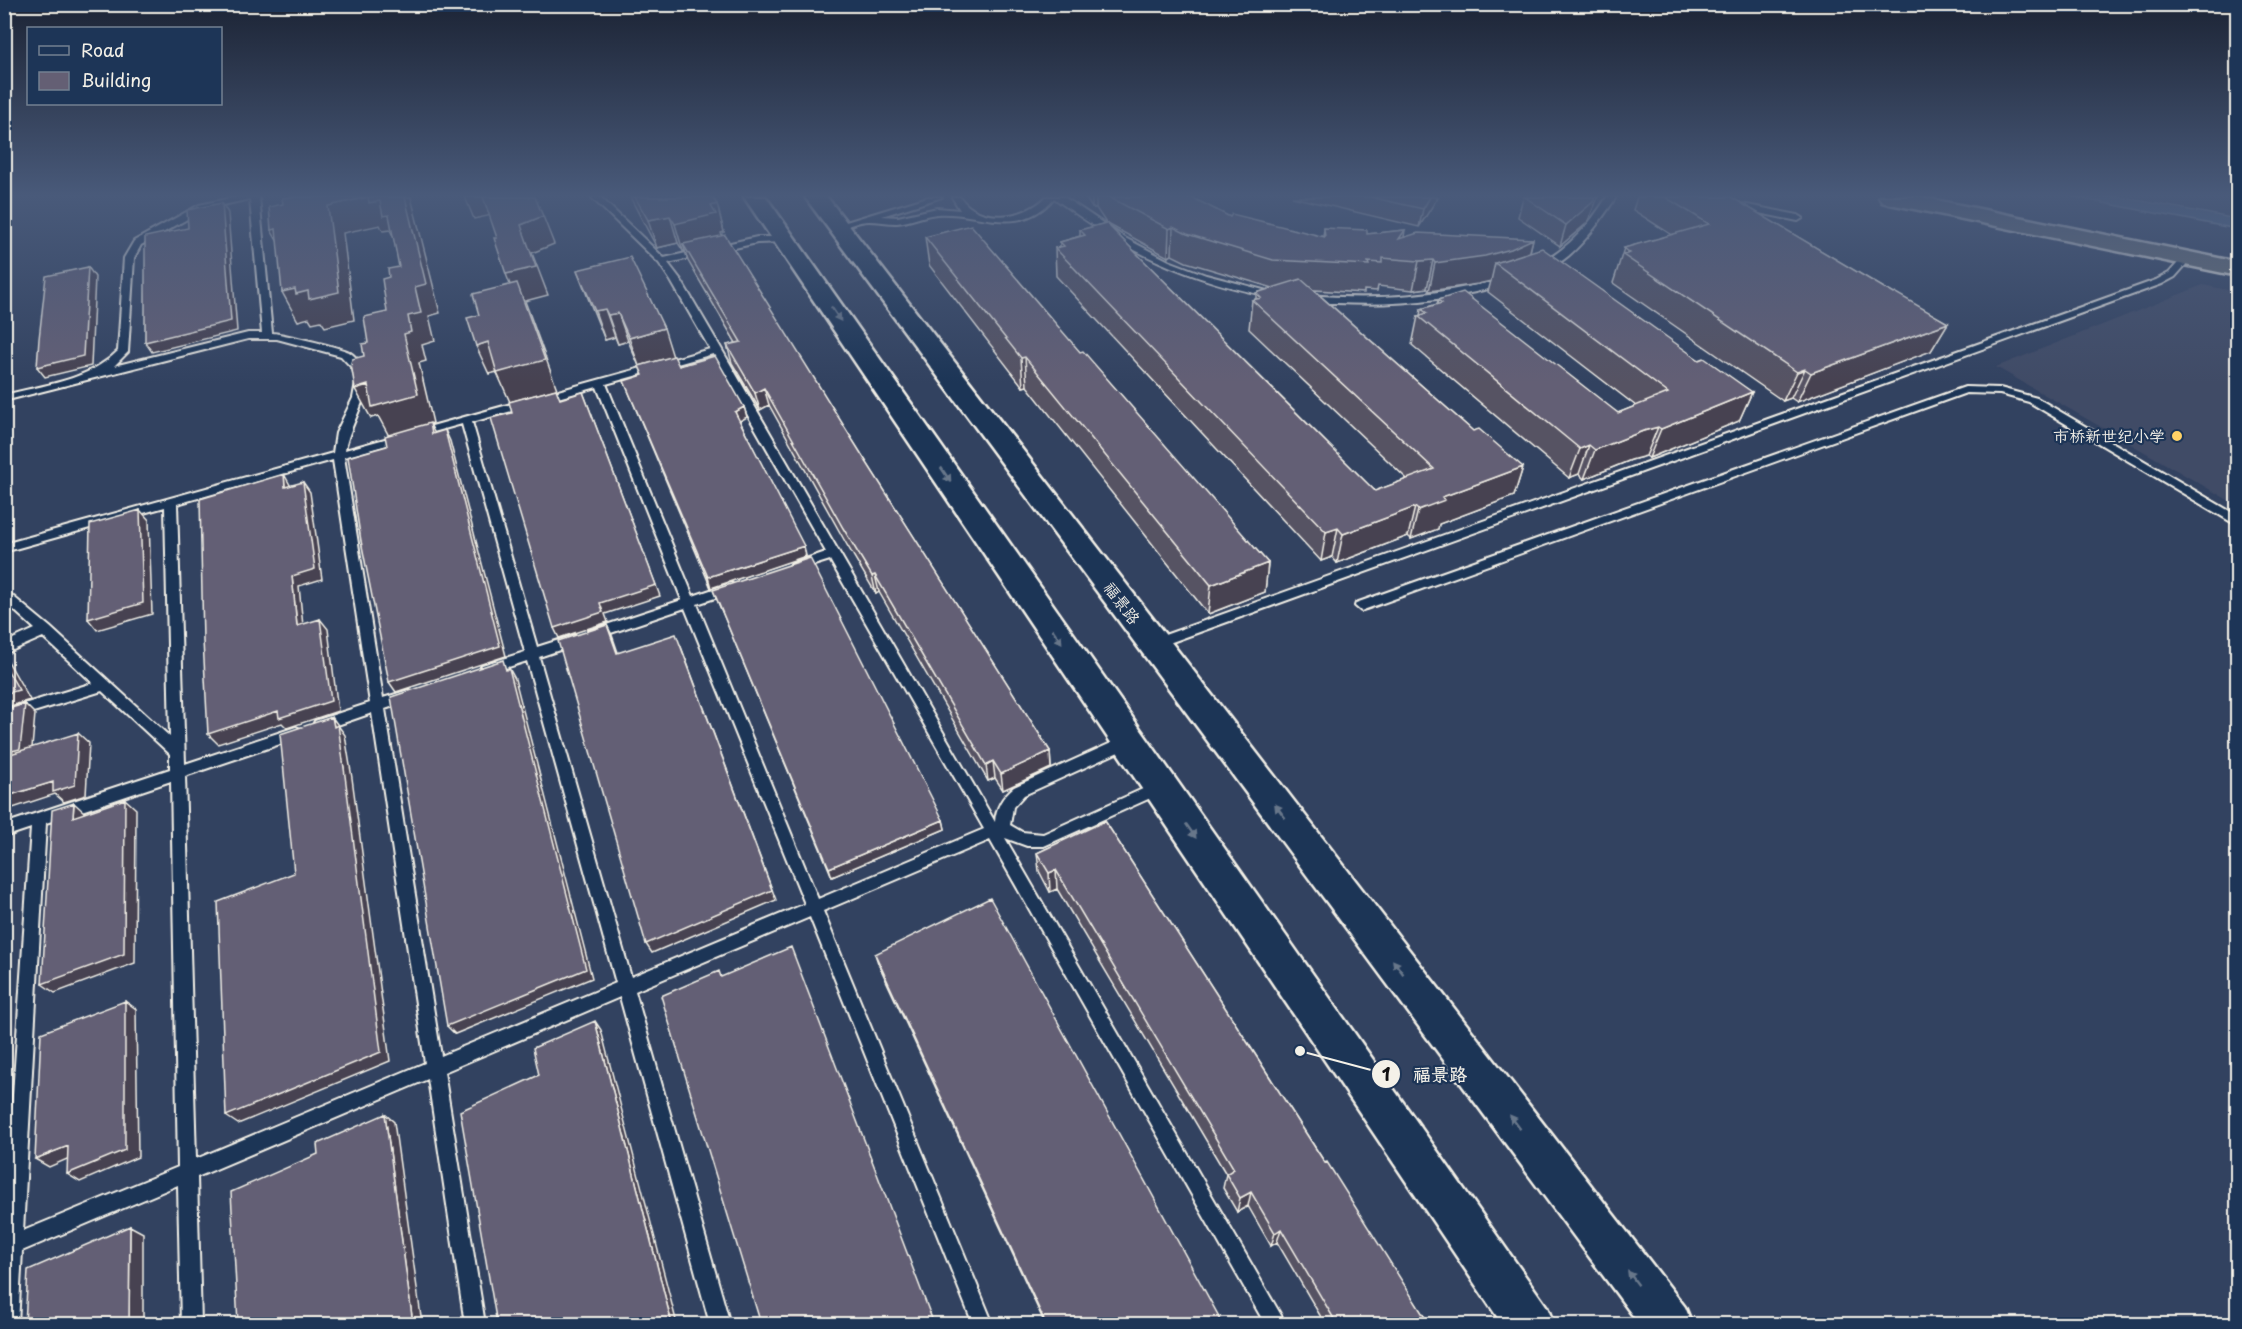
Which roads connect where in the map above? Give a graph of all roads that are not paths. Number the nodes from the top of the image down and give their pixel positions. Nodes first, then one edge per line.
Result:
1 (129, 259) edge
2 (260, 259) edge
3 (671, 259) edge
4 (840, 259) edge
5 (846, 259) edge
6 (1158, 259) edge
7 (1556, 259) edge
8 (2186, 259) edge
9 (2192, 259) edge
10 (662, 261) joint
11 (2238, 268) edge
12 (267, 336) junction
13 (717, 350) junction
14 (83, 377) junction
15 (600, 382) junction
16 (4, 398) edge
17 (466, 419) junction
18 (338, 454) junction
19 (171, 501) junction
20 (2238, 522) edge
21 (4, 548) edge
22 (834, 554) junction
23 (778, 573) edge
24 (745, 584) edge
25 (4, 593) edge
26 (689, 602) junction
27 (1360, 606) dead end
28 (45, 630) junction
29 (1153, 644) junction
30 (4, 649) edge
31 (532, 655) junction
32 (477, 673) edge
33 (104, 685) junction
34 (422, 691) edge
35 (378, 706) junction
36 (4, 716) edge
37 (1129, 741) junction
38 (177, 752) junction
39 (178, 773) junction
40 (1161, 788) junction
41 (39, 819) junction
42 (998, 830) junction
43 (4, 831) edge
44 (814, 908) junction
45 (625, 988) junction
46 (434, 1068) junction
47 (188, 1172) junction
48 (8, 1247) edge
49 (8, 1324) edge
50 (191, 1324) edge
51 (475, 1324) edge
52 (720, 1324) edge
53 (983, 1324) edge
54 (1276, 1324) edge
55 (1530, 1324) edge
56 (1668, 1324) edge

1 - 14 lane
2 - 12 lane
3 - 10 lane
4 -> 37 main road, 福景路
5 - 29 main road, 福景路
6 - 7 lane
8 - 29 lane
9 - 11 highway
10 - 13 lane
12 - 14 lane
12 - 18 lane
13 - 15 lane
13 - 22 lane
14 - 16 lane
15 - 17 lane
15 - 26 lane
17 - 18 lane
17 - 31 lane
18 - 19 lane
18 - 35 lane
19 - 21 lane
19 - 38 lane
20 - 27 lane
22 - 23 lane
22 - 42 lane
24 - 26 lane
25 - 28 lane
26 - 31 lane
26 - 44 lane
28 - 30 lane
28 - 33 lane
56 -> 29 main road, 福景路
31 - 32 lane
31 - 45 lane
33 - 36 lane
33 - 38 lane
34 - 35 lane
35 - 39 lane
35 - 46 lane
37 - 40 main road, 福景路
37 - 42 lane
38 - 39 lane
39 - 41 lane
39 - 47 lane
40 - 42 lane
40 -> 55 main road, 福景路
41 - 43 lane
41 - 48 lane
42 - 44 lane
42 - 54 lane
44 - 45 lane
44 - 53 lane
45 - 46 lane
45 - 52 lane
46 - 47 lane
46 - 51 lane
47 - 48 lane
47 - 50 lane
48 - 49 lane

